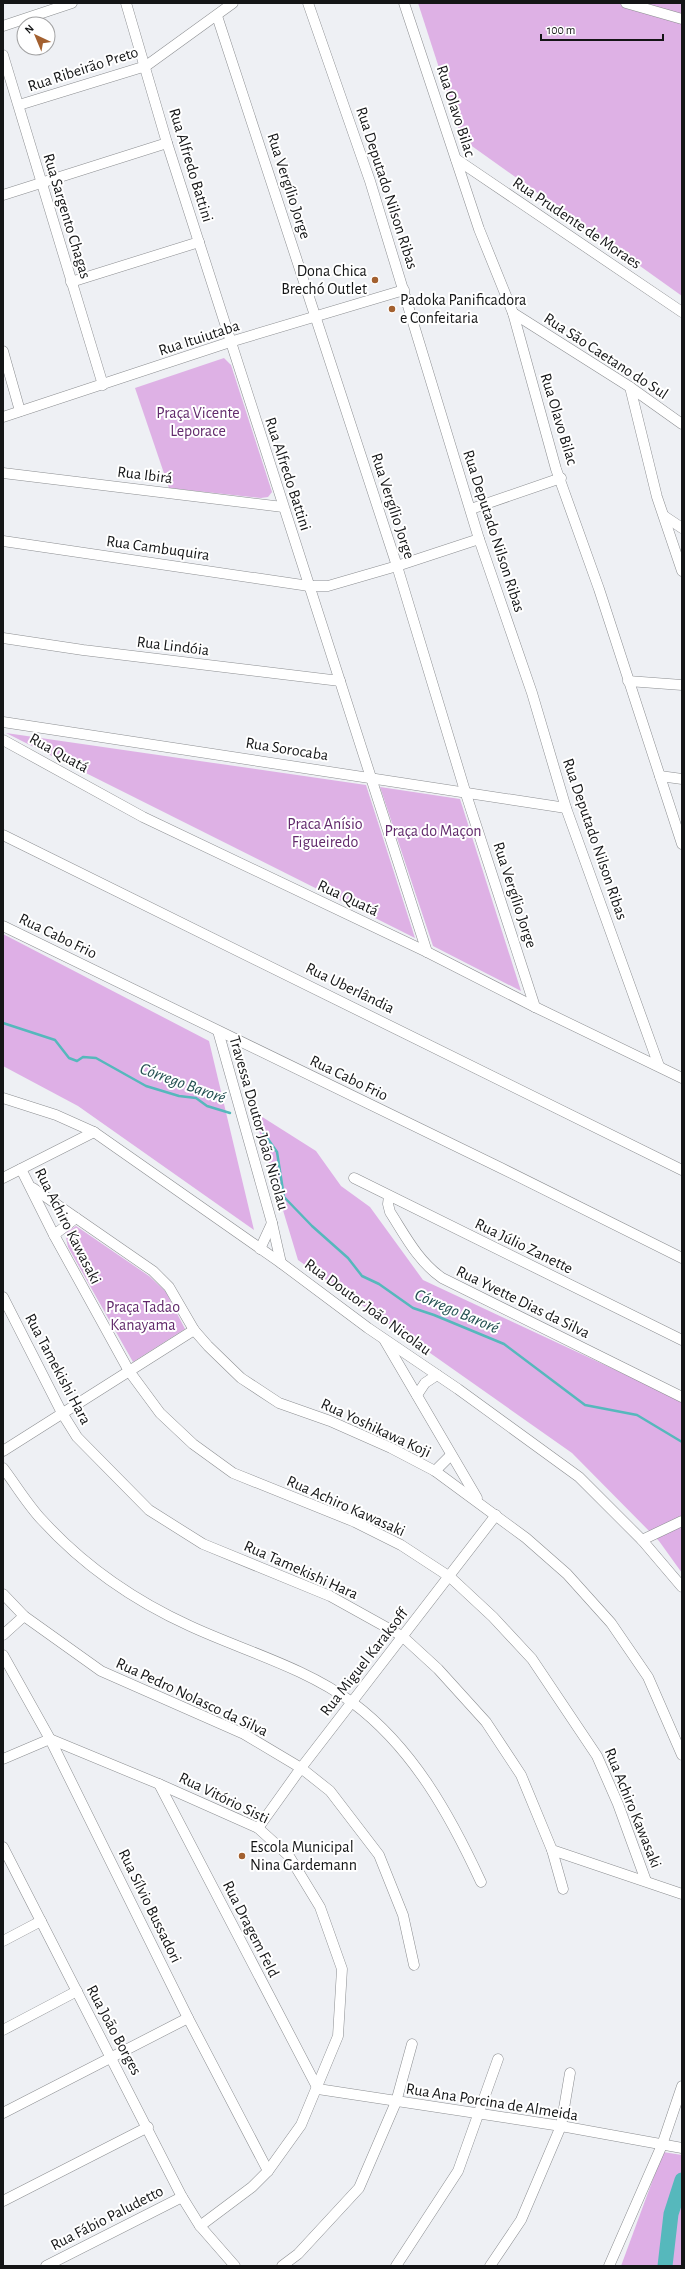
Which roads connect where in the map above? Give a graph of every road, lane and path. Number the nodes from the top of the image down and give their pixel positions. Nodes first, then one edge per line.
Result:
1 (72, 3) edge
2 (126, 3) edge
3 (233, 3) edge
4 (308, 3) edge
5 (404, 3) edge
6 (626, 3) edge
7 (217, 16) junction
8 (682, 20) edge
9 (3, 26) edge
10 (3, 55) edge
11 (146, 66) junction
12 (19, 105) junction
13 (167, 143) junction
14 (456, 160) junction
15 (41, 182) junction
16 (3, 195) edge
17 (199, 242) junction
18 (71, 282) junction
19 (404, 290) junction
20 (682, 312) edge
21 (513, 313) junction
22 (317, 317) junction
23 (230, 342) junction
24 (3, 351) edge
25 (103, 385) junction
26 (630, 387) junction
27 (20, 411) junction
28 (3, 417) edge
29 (682, 424) edge
30 (3, 473) edge
31 (561, 478) junction
32 (283, 507) junction
33 (471, 509) junction
34 (664, 516) junction
35 (682, 528) edge
36 (479, 539) junction
37 (3, 541) edge
38 (397, 566) junction
39 (682, 571) edge
40 (309, 586) junction
41 (3, 638) edge
42 (628, 681) junction
43 (340, 682) junction
44 (682, 685) edge
45 (4, 724) edge
46 (3, 740) edge
47 (660, 776) junction
48 (371, 777) junction
49 (682, 779) edge
50 (465, 791) junction
51 (566, 808) junction
52 (3, 835) edge
53 (682, 844) edge
54 (3, 926) edge
55 (427, 952) junction
56 (535, 1007) junction
57 (218, 1031) junction
58 (659, 1066) junction
59 (682, 1078) edge
60 (3, 1098) edge
61 (94, 1132) junction
62 (21, 1169) junction
63 (682, 1170) edge
64 (3, 1178) edge
65 (354, 1178) dead end
66 (31, 1187) junction
67 (389, 1196) junction
68 (76, 1218) junction
69 (272, 1223) junction
70 (54, 1235) junction
71 (260, 1249) junction
72 (682, 1258) edge
73 (280, 1263) junction
74 (3, 1297) edge
75 (194, 1330) junction
76 (383, 1338) junction
77 (682, 1340) edge
78 (129, 1371) junction
79 (437, 1375) junction
80 (417, 1395) junction
81 (682, 1397) edge
82 (62, 1413) junction
83 (3, 1451) edge
84 (451, 1455) junction
85 (3, 1468) edge
86 (435, 1472) junction
87 (480, 1503) junction
88 (496, 1515) junction
89 (682, 1521) edge
90 (642, 1540) junction
91 (450, 1577) junction
92 (682, 1587) edge
93 (3, 1594) edge
94 (24, 1616) junction
95 (3, 1635) edge
96 (402, 1636) junction
97 (3, 1655) edge
98 (352, 1703) junction
99 (50, 1739) junction
100 (682, 1754) edge
101 (3, 1759) edge
102 (301, 1768) junction
103 (159, 1784) junction
104 (258, 1828) junction
105 (4, 1850) edge
106 (552, 1850) junction
107 (646, 1881) junction
108 (481, 1882) dead end
109 (563, 1888) dead end
110 (682, 1894) edge
111 (41, 1921) junction
112 (3, 1941) edge
113 (414, 1965) dead end
114 (77, 1991) junction
115 (188, 2018) junction
116 (3, 2030) edge
117 (412, 2044) dead end
118 (112, 2057) junction
119 (498, 2059) dead end
120 (570, 2074) dead end
121 (682, 2086) edge
122 (318, 2089) junction
123 (396, 2102) junction
124 (3, 2113) edge
125 (479, 2113) junction
126 (561, 2126) junction
127 (148, 2127) junction
128 (662, 2145) junction
129 (682, 2148) edge
130 (268, 2171) junction
131 (182, 2197) junction
132 (3, 2201) edge
133 (200, 2226) junction
134 (230, 2265) edge
135 (46, 2266) edge
136 (282, 2266) edge
137 (396, 2266) edge
138 (490, 2266) edge
139 (609, 2266) edge

1 - 9 street
2 - 11 street, Rua Alfredo Battini
3 - 7 street, Rua Ribeirão Preto
4 - 19 street, Rua Deputado Nilson Ribas
5 - 14 street, Rua Olavo Bilac
6 - 8 street
7 - 11 street, Rua Ribeirão Preto
7 - 22 street, Rua Vergílio Jorge
10 - 12 street, Rua Sargento Chagas
11 - 12 street, Rua Ribeirão Preto
11 - 13 street, Rua Alfredo Battini
12 - 15 street, Rua Sargento Chagas
13 - 15 street
13 - 17 street, Rua Alfredo Battini
14 - 20 street, Rua Prudente de Moraes
14 - 21 street, Rua Olavo Bilac
15 - 16 street
15 - 18 street, Rua Sargento Chagas
17 - 18 street
17 - 23 street, Rua Alfredo Battini
18 - 25 street, Rua Sargento Chagas
19 - 22 street, Rua Ituiutaba
19 - 33 street, Rua Deputado Nilson Ribas
21 - 26 street, Rua São Caetano do Sul
21 - 31 street, Rua Olavo Bilac
22 - 23 street, Rua Ituiutaba
22 - 38 street, Rua Vergílio Jorge
23 - 25 street, Rua Ituiutaba
23 - 32 street, Rua Alfredo Battini
24 - 27 street
25 - 27 street, Rua Ituiutaba
26 - 29 street, Rua São Caetano do Sul
26 - 34 street
27 - 28 street, Rua Ituiutaba
30 - 32 street, Rua Ibirá
31 - 33 street
31 - 42 street, Rua Olavo Bilac
32 - 40 street, Rua Alfredo Battini
33 - 36 street, Rua Deputado Nilson Ribas
34 - 35 street
34 - 39 street
36 - 38 street, Rua Cambuquira
36 - 51 street, Rua Deputado Nilson Ribas
37 - 40 street, Rua Cambuquira
38 - 40 street, Rua Cambuquira
38 - 50 street, Rua Vergílio Jorge
40 - 43 street, Rua Alfredo Battini
41 - 43 street, Rua Lindóia
42 - 44 street
42 - 47 street, Rua Olavo Bilac
43 - 48 street, Rua Alfredo Battini
45 - 48 street, Rua Sorocaba
46 - 55 street, Rua Quatá
47 - 49 street
47 - 53 street, Rua Olavo Bilac
48 - 50 street, Rua Sorocaba
48 - 55 street, Rua Alfredo Battini
50 - 51 street, Rua Sorocaba
50 - 56 street, Rua Vergílio Jorge
51 - 58 street, Rua Deputado Nilson Ribas
52 - 63 street, Rua Uberlândia
54 - 57 street, Rua Cabo Frio
55 - 56 street, Rua Quatá
56 - 58 street, Rua Quatá
57 - 69 street, Travessa Doutor João Nicolau
57 - 72 street, Rua Cabo Frio
58 - 59 street, Rua Quatá
60 - 61 street, Rua Doutor João Nicolau
61 - 62 street
61 - 71 street, Rua Doutor João Nicolau
62 - 64 street
62 - 66 street, Rua Achiro Kawasaki
65 - 67 street, Rua Júlio Zanette
66 - 68 street, Rua Yoshikawa Koji
66 - 70 street, Rua Achiro Kawasaki
67 - 77 street, Rua Júlio Zanette
67 - 81 street, Rua Yvette Dias da Silva
68 - 70 street
68 - 75 street, Rua Yoshikawa Koji
69 - 71 street, Travessa Doutor João Nicolau
69 - 73 street, Travessa Doutor João Nicolau
70 - 78 street, Rua Achiro Kawasaki
71 - 73 street, Rua Doutor João Nicolau
73 - 76 street, Rua Doutor João Nicolau
74 - 82 street, Rua Tamekishi Hara
75 - 78 street
75 - 86 street, Rua Yoshikawa Koji
76 - 79 street, Rua Doutor João Nicolau
76 - 80 street
78 - 82 street
78 - 91 street, Rua Achiro Kawasaki
79 - 80 street
79 - 90 street, Rua Doutor João Nicolau
80 - 84 street
82 - 83 street
82 - 96 street, Rua Tamekishi Hara
84 - 86 street
84 - 87 street
85 - 98 street
86 - 87 street, Rua Yoshikawa Koji
87 - 88 street, Rua Yoshikawa Koji
88 - 91 street, Rua Miguel Karaksoff
88 - 100 street, Rua Yoshikawa Koji
89 - 90 street
90 - 92 street, Rua Doutor João Nicolau
91 - 96 street, Rua Miguel Karaksoff
91 - 107 street, Rua Achiro Kawasaki
93 - 94 street, Rua Pedro Nolasco da Silva
94 - 95 street
94 - 102 street, Rua Pedro Nolasco da Silva
96 - 98 street, Rua Miguel Karaksoff
96 - 106 street, Rua Tamekishi Hara
97 - 99 street, Rua Sílvio Bussadori
98 - 102 street, Rua Miguel Karaksoff
98 - 108 street
99 - 101 street
99 - 103 street, Rua Vitório Sisti
99 - 115 street, Rua Sílvio Bussadori
102 - 104 street, Rua Miguel Karaksoff
102 - 113 street, Rua Pedro Nolasco da Silva
103 - 104 street, Rua Vitório Sisti
103 - 122 street, Rua Dragem Feld
104 - 122 street, Rua Vitório Sisti
105 - 111 street, Rua João Borges
106 - 107 street
106 - 109 street, Rua Tamekishi Hara
107 - 110 street
111 - 112 street
111 - 114 street, Rua João Borges
114 - 116 street
114 - 118 street, Rua João Borges
115 - 118 street
115 - 130 street, Rua Sílvio Bussadori
117 - 123 street
118 - 124 street
118 - 127 street, Rua João Borges
119 - 125 street
120 - 126 street
121 - 128 street
122 - 123 street, Rua Ana Porcina de Almeida
122 - 130 street, Rua Vitório Sisti
123 - 125 street, Rua Ana Porcina de Almeida
123 - 136 street
125 - 126 street, Rua Ana Porcina de Almeida
125 - 137 street
126 - 128 street, Rua Ana Porcina de Almeida
126 - 138 street
127 - 131 street, Rua João Borges
127 - 132 street
128 - 129 street, Rua Ana Porcina de Almeida
128 - 139 street
130 - 133 street, Rua Vitório Sisti
131 - 133 street, Rua João Borges
131 - 135 street, Rua Fábio Paludetto
133 - 134 street, Rua João Borges

